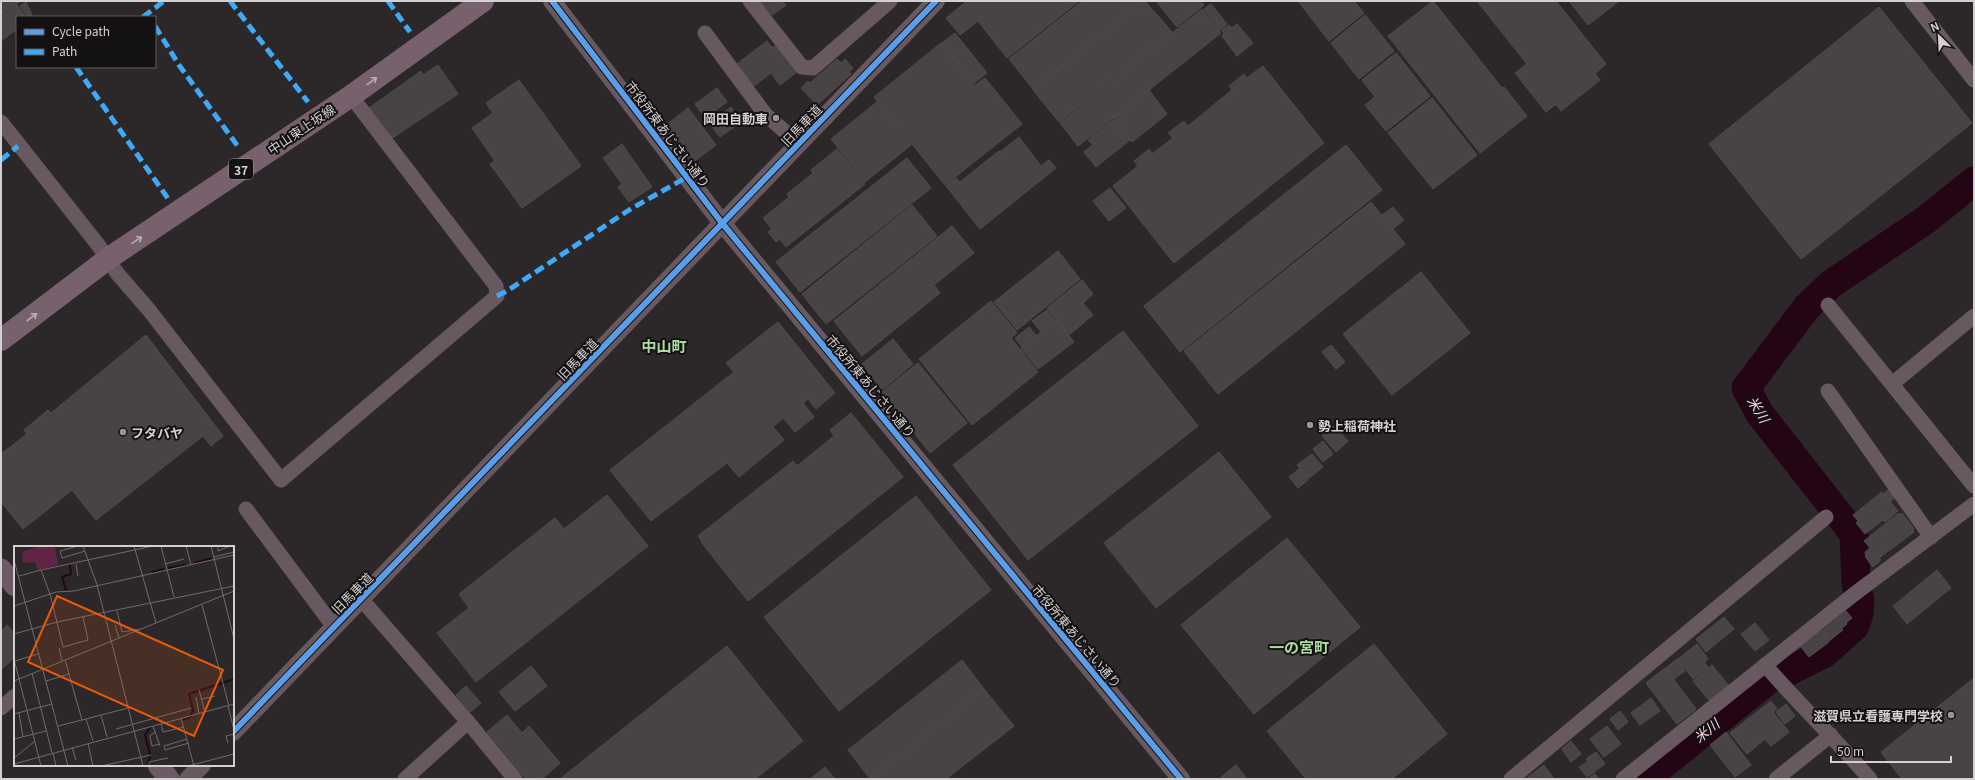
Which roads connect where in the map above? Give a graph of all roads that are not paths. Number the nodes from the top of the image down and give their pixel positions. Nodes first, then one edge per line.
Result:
1 (483, 1) edge
2 (552, 1) edge
3 (750, 1) edge
4 (890, 1) edge
5 (936, 1) edge
6 (1912, 1) edge
7 (705, 33) dead end
8 (1974, 80) edge
9 (351, 96) junction
10 (1, 122) edge
11 (798, 144) junction
12 (722, 223) junction
13 (109, 258) junction
14 (1828, 305) dead end
15 (1974, 316) edge
16 (1, 340) edge
17 (1892, 384) junction
18 (1828, 391) dead end
19 (1974, 486) edge
20 (1974, 504) edge
21 (246, 508) dead end
22 (1826, 517) dead end
23 (1931, 537) junction
24 (1, 568) edge
25 (14, 585) edge
26 (362, 600) junction
27 (334, 627) junction
28 (1765, 664) junction
29 (14, 697) edge
30 (1, 708) edge
31 (468, 722) junction
32 (234, 731) edge
33 (1830, 735) junction
34 (159, 766) edge
35 (201, 766) edge
36 (169, 779) edge
37 (188, 779) edge
38 (405, 779) edge
39 (515, 779) edge
40 (1182, 779) edge
41 (1511, 779) edge
42 (1623, 779) edge
43 (1776, 779) edge
44 (1870, 779) edge

9 -> 1 main road, 中山東上坂線 / 37
2 - 12 street, 市役所東あじさい通り
3 - 4 street
5 - 11 street, 旧馬車道
6 - 8 street
7 - 11 street
13 -> 9 main road, 中山東上坂線 / 37
9 - 13 street
10 - 13 street
11 - 12 street, 旧馬車道
12 - 26 street, 旧馬車道
12 - 40 street, 市役所東あじさい通り
16 -> 13 main road, 中山東上坂線 / 37
14 - 17 street
15 - 17 street
17 - 19 street
18 - 23 street
20 - 23 street
21 - 27 street
22 - 41 street
23 - 28 street
24 - 25 main road
26 - 27 street, 旧馬車道
26 - 31 street
27 - 32 street, 旧馬車道
28 - 33 street
28 - 42 street
29 - 30 street
31 - 38 street
31 - 39 street
33 - 43 street
33 - 44 street
34 - 36 main road
35 - 37 street

